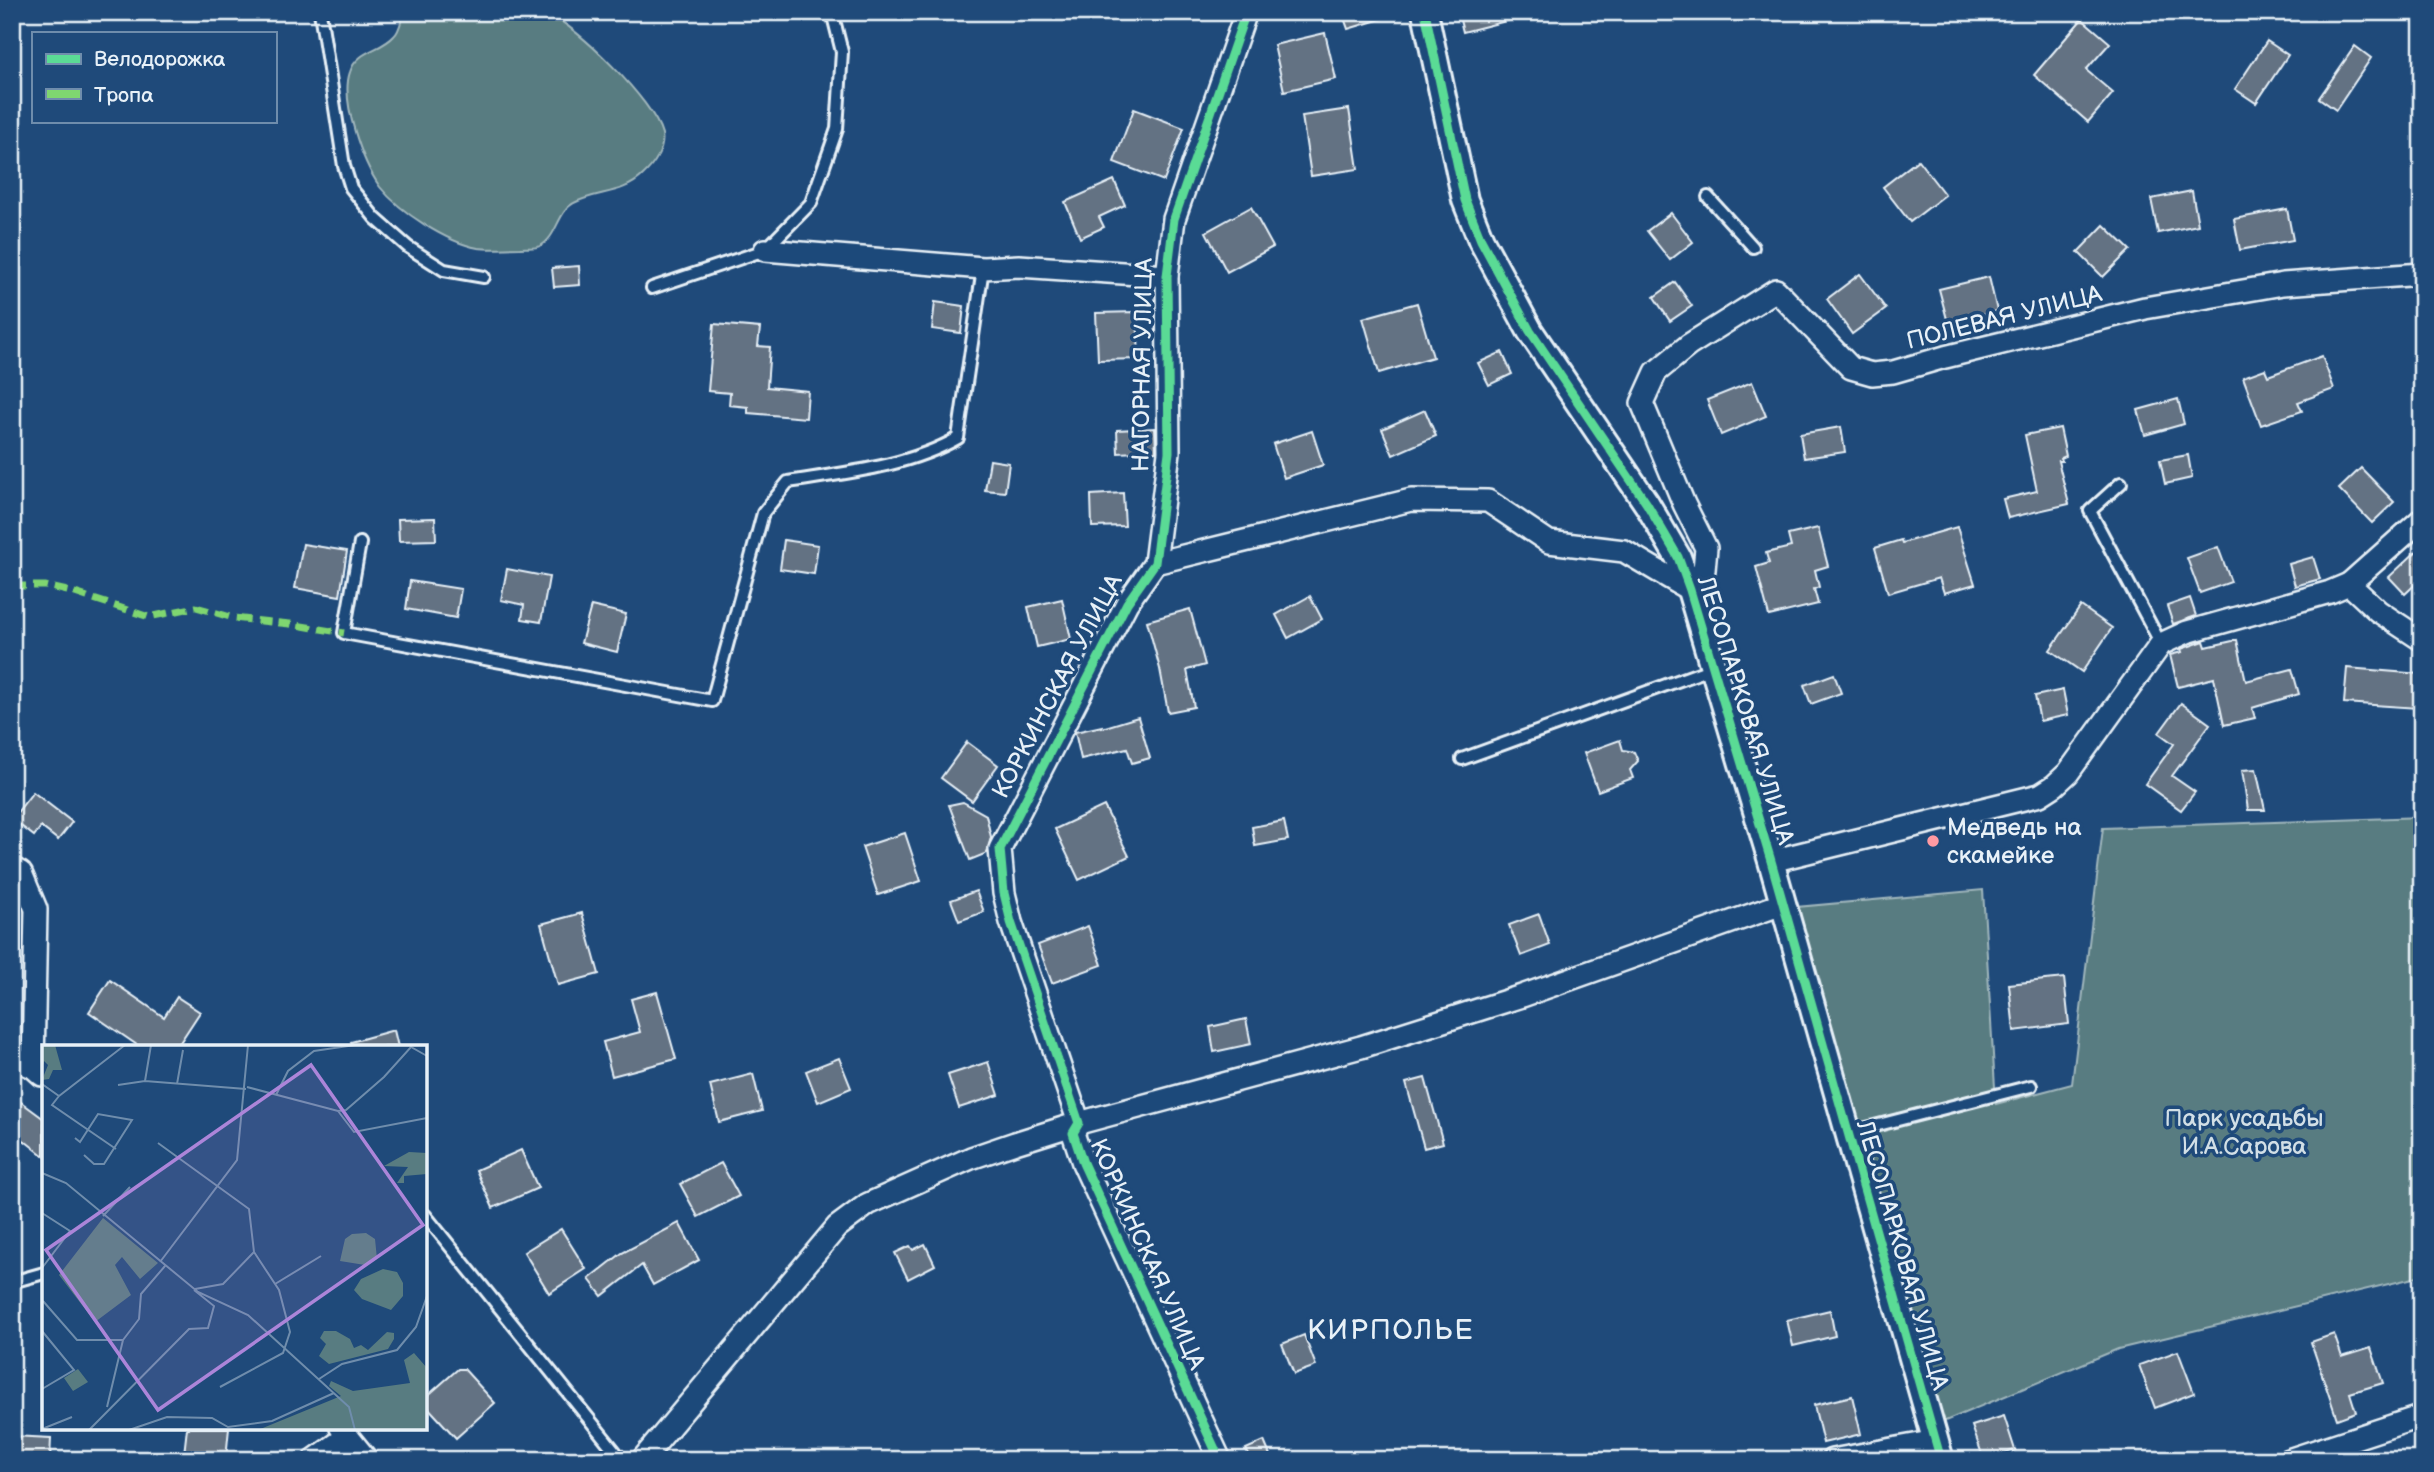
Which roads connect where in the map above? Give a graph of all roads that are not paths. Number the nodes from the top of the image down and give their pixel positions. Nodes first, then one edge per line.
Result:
1 (320, 12) edge
2 (832, 12) edge
3 (1246, 12) edge
4 (1424, 12) edge
5 (1708, 197) dead end
6 (1753, 247) dead end
7 (765, 250) junction
8 (983, 268) junction
9 (2422, 274) edge
10 (1167, 276) junction
11 (484, 277) dead end
12 (652, 288) dead end
13 (2121, 483) dead end
14 (2422, 519) edge
15 (360, 543) dead end
16 (1155, 563) junction
17 (2349, 584) junction
18 (1690, 590) junction
19 (2422, 640) edge
20 (2161, 644) junction
21 (1713, 667) junction
22 (1462, 759) dead end
23 (1771, 861) junction
24 (12, 868) edge
25 (1782, 904) junction
26 (12, 1058) edge
27 (38, 1072) edge
28 (2031, 1086) dead end
29 (1079, 1123) junction
30 (1847, 1133) junction
31 (427, 1217) edge
32 (42, 1274) edge
33 (12, 1282) edge
34 (2422, 1416) edge
35 (345, 1432) edge
36 (1939, 1450) edge
37 (314, 1460) edge
38 (368, 1460) edge
39 (622, 1460) edge
40 (642, 1460) edge
41 (1220, 1460) edge
42 (1832, 1460) edge
43 (2288, 1460) edge

1 - 11 lane
2 - 7 lane
3 - 10 street, НАГОРНАЯ УЛИЦА
4 - 18 street, ЛЕСОПАРКОВАЯ УЛИЦА
5 - 6 lane
7 - 8 street
7 - 12 lane
8 - 10 street
8 - 15 lane
9 - 18 street, ПОЛЕВАЯ УЛИЦА
10 - 16 street, НАГОРНАЯ УЛИЦА
13 - 20 lane
14 - 17 street
16 - 18 street
16 - 29 street, КОРКИНСКАЯ УЛИЦА
17 - 19 street
17 - 20 street
18 - 21 street, ЛЕСОПАРКОВАЯ УЛИЦА
20 - 23 street
21 - 22 lane
21 - 23 street, ЛЕСОПАРКОВАЯ УЛИЦА
23 - 25 street, ЛЕСОПАРКОВАЯ УЛИЦА
24 - 27 street
25 - 29 street
25 - 30 street, ЛЕСОПАРКОВАЯ УЛИЦА
26 - 27 street
28 - 30 lane
29 - 40 street
29 - 41 street, КОРКИНСКАЯ УЛИЦА
30 - 36 street, ЛЕСОПАРКОВАЯ УЛИЦА
31 - 39 lane
32 - 33 lane
34 - 43 street
35 - 37 street
35 - 38 street
36 - 42 street

